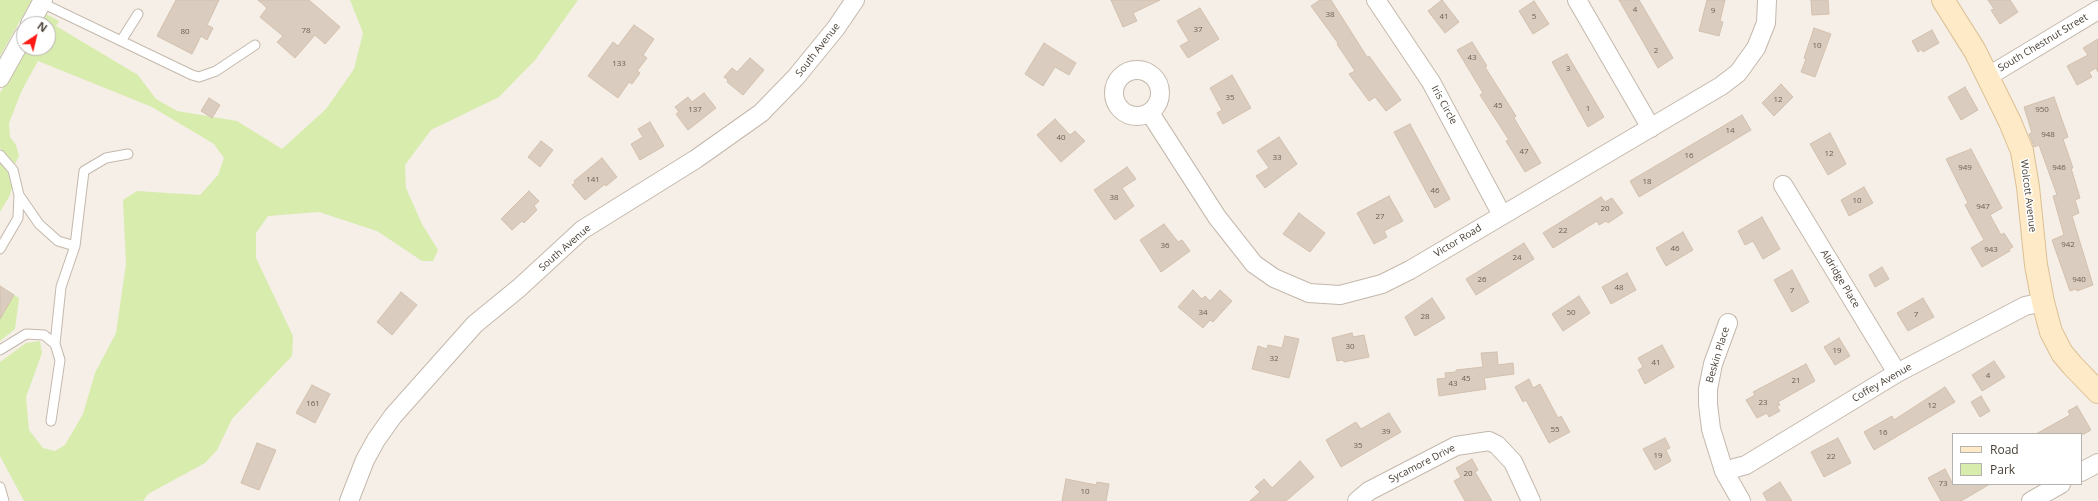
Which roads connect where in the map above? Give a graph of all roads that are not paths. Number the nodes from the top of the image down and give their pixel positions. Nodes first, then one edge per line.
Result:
1 (855, 0) edge
2 (1376, 0) edge
3 (1578, 0) edge
4 (1767, 0) edge
5 (1944, 0) edge
6 (42, 2) edge
7 (2098, 10) edge
8 (138, 14) dead end
9 (34, 16) edge
10 (121, 41) junction
11 (255, 44) dead end
12 (16, 49) edge
13 (1987, 77) junction
14 (0, 78) edge
15 (1150, 113) dead end
16 (1651, 128) junction
17 (128, 154) dead end
18 (0, 155) edge
19 (1783, 185) dead end
20 (19, 195) junction
21 (1502, 215) junction
22 (75, 246) junction
23 (0, 249) edge
24 (2042, 302) junction
25 (1728, 323) dead end
26 (55, 344) junction
27 (0, 350) edge
28 (1898, 373) junction
29 (2098, 392) edge
30 (51, 421) dead end
31 (2098, 462) edge
32 (1724, 471) junction
33 (2082, 471) edge
34 (2059, 485) edge
35 (0, 487) edge
36 (4, 501) edge
37 (349, 501) edge
38 (1357, 501) edge
39 (1531, 501) edge
40 (1741, 501) edge
41 (2031, 501) edge

1 - 37 street, South Avenue
2 - 21 street, Iris Circle
3 - 16 street
4 - 16 street, Victor Road
5 - 13 main road, Wolcott Avenue
6 - 9 street
6 - 10 lane
7 - 13 street, South Chestnut Street
8 - 10 lane
10 - 11 lane
12 - 14 street
13 - 24 main road, Wolcott Avenue
15 - 21 street, Victor Road
16 - 21 street, Victor Road
17 - 22 lane
18 - 20 lane
19 - 28 street, Aldridge Place
20 - 22 lane
20 - 23 lane
22 - 26 lane
24 - 28 street, Coffey Avenue
24 - 29 main road, Wolcott Avenue
25 - 32 street, Beskin Place
26 - 27 lane
26 - 30 lane
28 - 32 street, Coffey Avenue
31 - 33 street
32 - 40 street, Beskin Place
34 - 41 street
35 - 36 lane
38 - 39 street, Sycamore Drive

